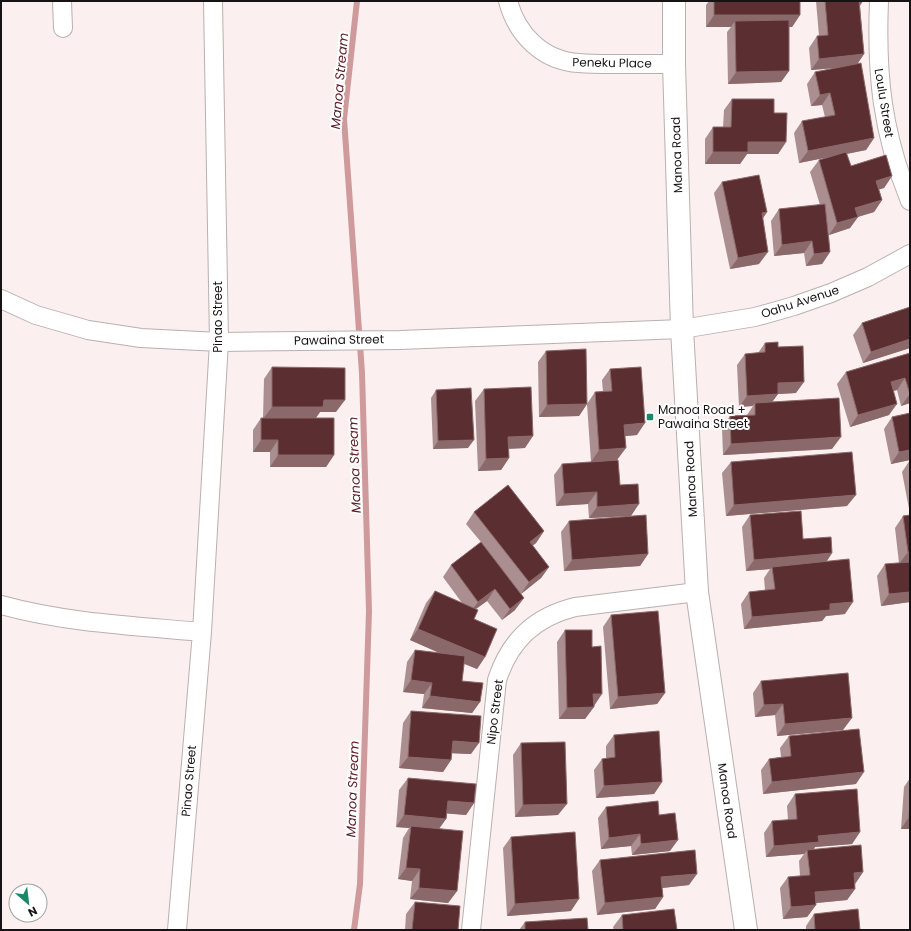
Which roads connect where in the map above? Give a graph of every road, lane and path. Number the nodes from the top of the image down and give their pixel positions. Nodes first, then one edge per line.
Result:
1 (62, 1) edge
2 (213, 1) edge
3 (508, 1) edge
4 (674, 1) edge
5 (879, 1) edge
6 (63, 28) dead end
7 (674, 64) junction
8 (910, 202) edge
9 (910, 254) edge
10 (1, 299) edge
11 (682, 329) junction
12 (219, 342) junction
13 (697, 592) junction
14 (1, 605) edge
15 (202, 632) junction
16 (177, 930) edge
17 (472, 930) edge
18 (746, 930) edge

1 - 6 street
2 - 12 street, Pinao Street
3 - 7 street, Peneku Place
4 - 7 street, Manoa Road
5 - 8 street, Loulu Street
7 - 11 street, Manoa Road
9 - 11 street, Oahu Avenue
10 - 12 street, Pawaina Street
11 - 12 street, Pawaina Street
11 - 13 street, Manoa Road
12 - 15 street, Pinao Street
13 - 17 street, Nipo Street
13 - 18 street, Manoa Road
14 - 15 street
15 - 16 street, Pinao Street

